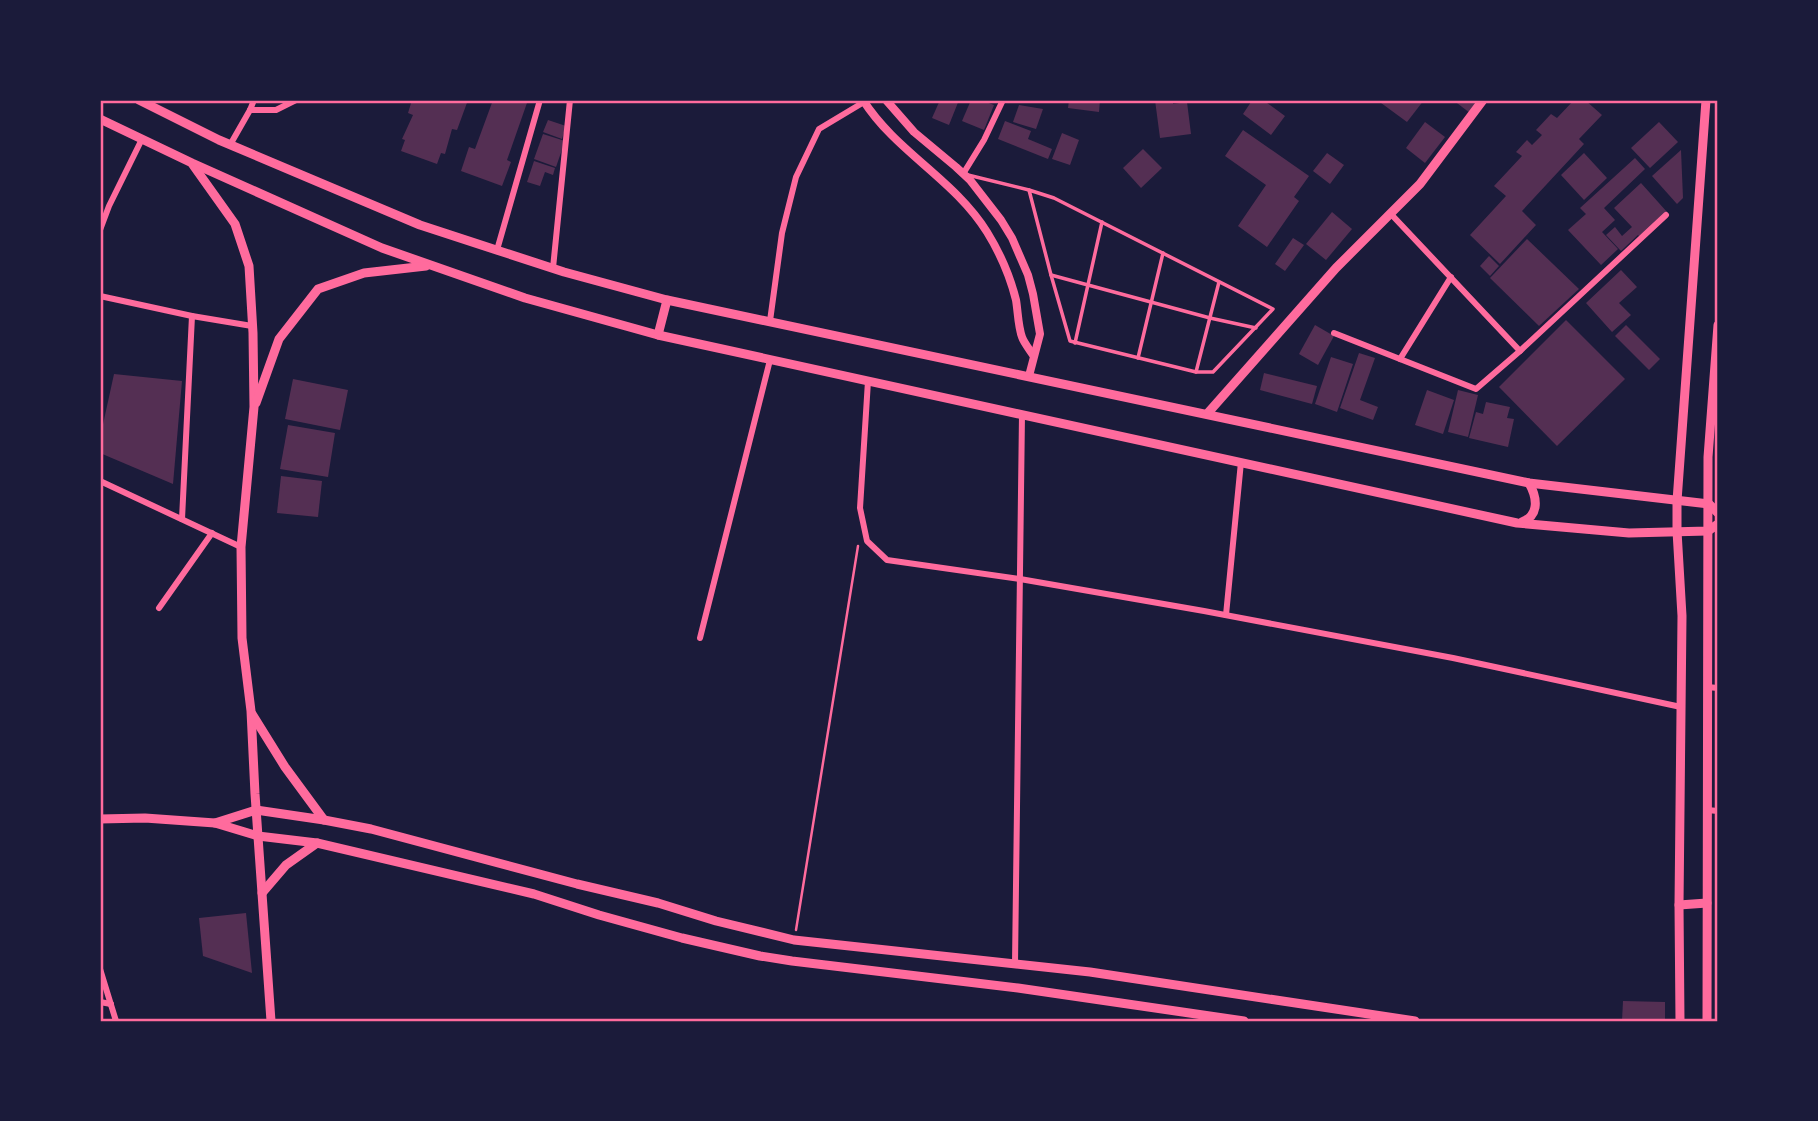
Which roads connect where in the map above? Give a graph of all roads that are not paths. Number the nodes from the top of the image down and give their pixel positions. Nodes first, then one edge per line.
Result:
1 (139, 100) edge
2 (254, 100) edge
3 (296, 100) edge
4 (540, 100) edge
5 (570, 100) edge
6 (886, 100) edge
7 (1003, 100) edge
8 (1483, 100) edge
9 (1706, 100) edge
10 (863, 101) edge
11 (250, 110) junction
12 (100, 119) edge
13 (142, 139) junction
14 (230, 145) junction
15 (192, 163) junction
16 (963, 174) junction
17 (1029, 190) junction
18 (1390, 213) junction
19 (1666, 215) dead end
20 (1102, 222) junction
21 (100, 230) edge
22 (497, 250) junction
23 (1163, 253) junction
24 (431, 265) junction
25 (553, 268) junction
26 (1051, 275) junction
27 (1451, 278) junction
28 (1219, 281) junction
29 (1088, 285) junction
30 (100, 296) edge
31 (667, 300) junction
32 (1151, 302) junction
33 (192, 316) junction
34 (1210, 318) junction
35 (770, 321) junction
36 (1718, 325) edge
37 (252, 326) junction
38 (1256, 328) junction
39 (1334, 333) dead end
40 (658, 335) junction
41 (1075, 343) junction
42 (1521, 351) junction
43 (1033, 355) junction
44 (1138, 358) junction
45 (770, 359) junction
46 (1399, 359) junction
47 (1196, 372) junction
48 (1029, 376) junction
49 (868, 381) junction
50 (254, 407) junction
51 (1022, 414) junction
52 (1207, 414) junction
53 (1241, 463) junction
54 (100, 481) edge
55 (1530, 483) junction
56 (1677, 500) junction
57 (1709, 504) junction
58 (1718, 513) edge
59 (182, 519) junction
60 (1517, 523) junction
61 (1718, 524) edge
62 (1677, 531) junction
63 (1708, 531) junction
64 (212, 533) junction
65 (241, 547) junction
66 (1020, 579) junction
67 (159, 608) dead end
68 (1226, 615) junction
69 (700, 638) dead end
70 (1707, 687) junction
71 (1718, 688) edge
72 (1681, 707) junction
73 (251, 712) junction
74 (256, 810) junction
75 (1707, 810) junction
76 (1718, 811) edge
77 (100, 819) edge
78 (324, 820) junction
79 (215, 822) junction
80 (258, 836) junction
81 (317, 843) junction
82 (261, 892) junction
83 (1707, 903) junction
84 (1679, 905) junction
85 (1015, 964) junction
86 (100, 968) edge
87 (100, 1002) edge
88 (111, 1004) junction
89 (116, 1021) edge
90 (271, 1021) edge
91 (1244, 1021) edge
92 (1415, 1021) edge
93 (1679, 1021) edge
94 (1707, 1021) edge

1 - 14 main road
2 - 11 street
3 - 11 street
4 - 22 street
5 - 25 street
6 - 16 street
7 - 16 street
8 - 18 main road
9 - 56 main road
10 - 35 street
10 - 43 street
11 - 14 street
12 - 13 main road
13 - 15 main road
13 - 21 street
14 - 22 main road
15 - 24 main road
15 - 37 main road
16 - 17 lane
16 - 43 street
17 - 20 lane
17 - 26 lane
18 - 27 street
18 - 52 main road
19 - 42 street
20 - 23 lane
20 - 29 lane
22 - 25 main road
23 - 28 lane
23 - 32 lane
24 - 40 main road
24 - 50 main road
25 - 31 main road
26 - 29 lane
26 - 41 lane
27 - 42 street
27 - 46 street
28 - 34 lane
28 - 38 lane
29 - 32 lane
29 - 41 lane
30 - 33 street
31 - 35 main road
31 - 40 main road
32 - 34 lane
32 - 44 lane
33 - 37 street
33 - 59 street
34 - 38 lane
34 - 47 lane
35 - 48 main road
36 - 57 main road
37 - 50 main road
38 - 47 lane
39 - 46 street
40 - 45 main road
41 - 44 lane
42 - 46 street
43 - 48 street
44 - 47 lane
45 - 49 main road
45 - 69 street
48 - 52 main road
49 - 51 main road
49 - 66 street
50 - 65 main road
51 - 53 main road
51 - 66 street
52 - 55 main road
53 - 60 main road
53 - 68 street
54 - 59 street
55 - 56 main road
55 - 60 main road
56 - 57 main road
56 - 62 main road
57 - 58 main road
57 - 63 main road
59 - 64 street
60 - 62 main road
61 - 63 main road
62 - 63 main road
62 - 72 main road
63 - 70 main road
64 - 65 street
64 - 67 street
65 - 73 main road
66 - 68 street
66 - 85 street
68 - 72 street
70 - 71 street
70 - 75 main road
72 - 84 main road
73 - 74 main road
73 - 78 main road
74 - 78 main road
74 - 79 main road
74 - 80 main road
75 - 76 street
75 - 83 main road
77 - 79 main road
78 - 85 main road
79 - 80 main road
80 - 81 main road
80 - 82 main road
81 - 82 main road
81 - 91 main road
82 - 90 main road
83 - 84 main road
83 - 94 main road
84 - 93 main road
85 - 92 main road
86 - 88 street
87 - 88 street
88 - 89 street

